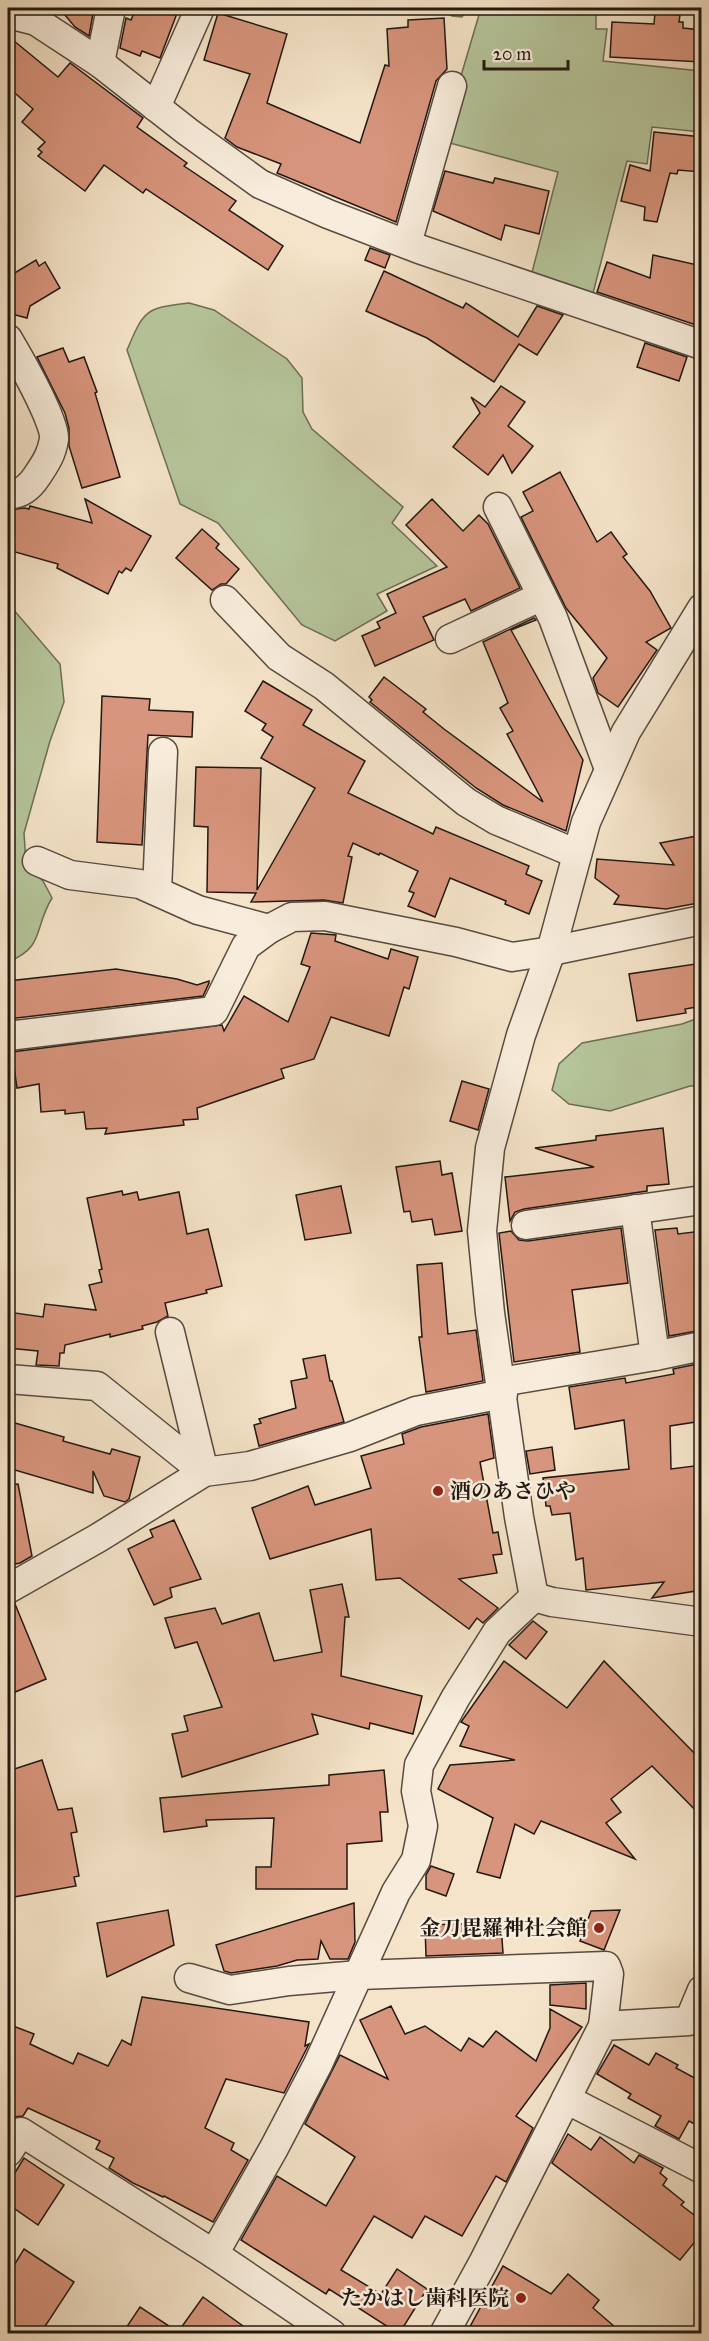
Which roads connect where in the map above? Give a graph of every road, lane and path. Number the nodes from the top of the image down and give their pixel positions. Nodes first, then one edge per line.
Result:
1 (111, 8) edge
2 (200, 8) edge
3 (8, 15) edge
4 (100, 63) junction
5 (452, 86) dead end
6 (156, 106) junction
7 (407, 244) junction
8 (8, 339) edge
9 (702, 345) edge
10 (8, 494) edge
11 (498, 507) dead end
12 (542, 596) junction
13 (225, 600) dead end
14 (702, 608) edge
15 (450, 639) dead end
16 (163, 752) dead end
17 (609, 770) junction
18 (577, 854) junction
19 (37, 861) dead end
20 (157, 891) junction
21 (702, 920) edge
22 (269, 929) junction
23 (551, 951) junction
24 (8, 1036) edge
25 (702, 1200) edge
26 (635, 1209) junction
27 (526, 1225) dead end
28 (170, 1332) dead end
29 (702, 1346) edge
30 (655, 1356) junction
31 (8, 1379) edge
32 (502, 1388) junction
33 (204, 1472) junction
34 (8, 1589) edge
35 (534, 1597) junction
36 (702, 1622) edge
37 (359, 1975) junction
38 (189, 1978) dead end
39 (702, 1990) edge
40 (603, 2026) junction
41 (566, 2099) junction
42 (8, 2152) edge
43 (702, 2169) edge
44 (214, 2254) junction
45 (332, 2334) edge
46 (444, 2334) edge

1 - 4 street
2 - 6 street
3 - 4 street
4 - 6 street
5 - 7 street
6 - 7 street
7 - 9 street
8 - 10 street
11 - 12 street
12 - 15 street
12 - 17 street
13 - 18 street
14 - 17 street
16 - 20 street
17 - 18 street
18 - 23 street
19 - 20 street
20 - 22 street
21 - 23 street
22 - 23 street
22 - 24 street
23 - 32 street
25 - 26 street
26 - 27 street
26 - 30 street
28 - 33 street
29 - 30 street
30 - 32 street
31 - 33 street
32 - 33 street
32 - 35 street
33 - 34 street
35 - 36 street
35 - 37 street
37 - 38 street
37 - 40 street
37 - 44 street
39 - 40 street
40 - 41 street
41 - 43 street
41 - 46 street
42 - 44 street
44 - 45 street

